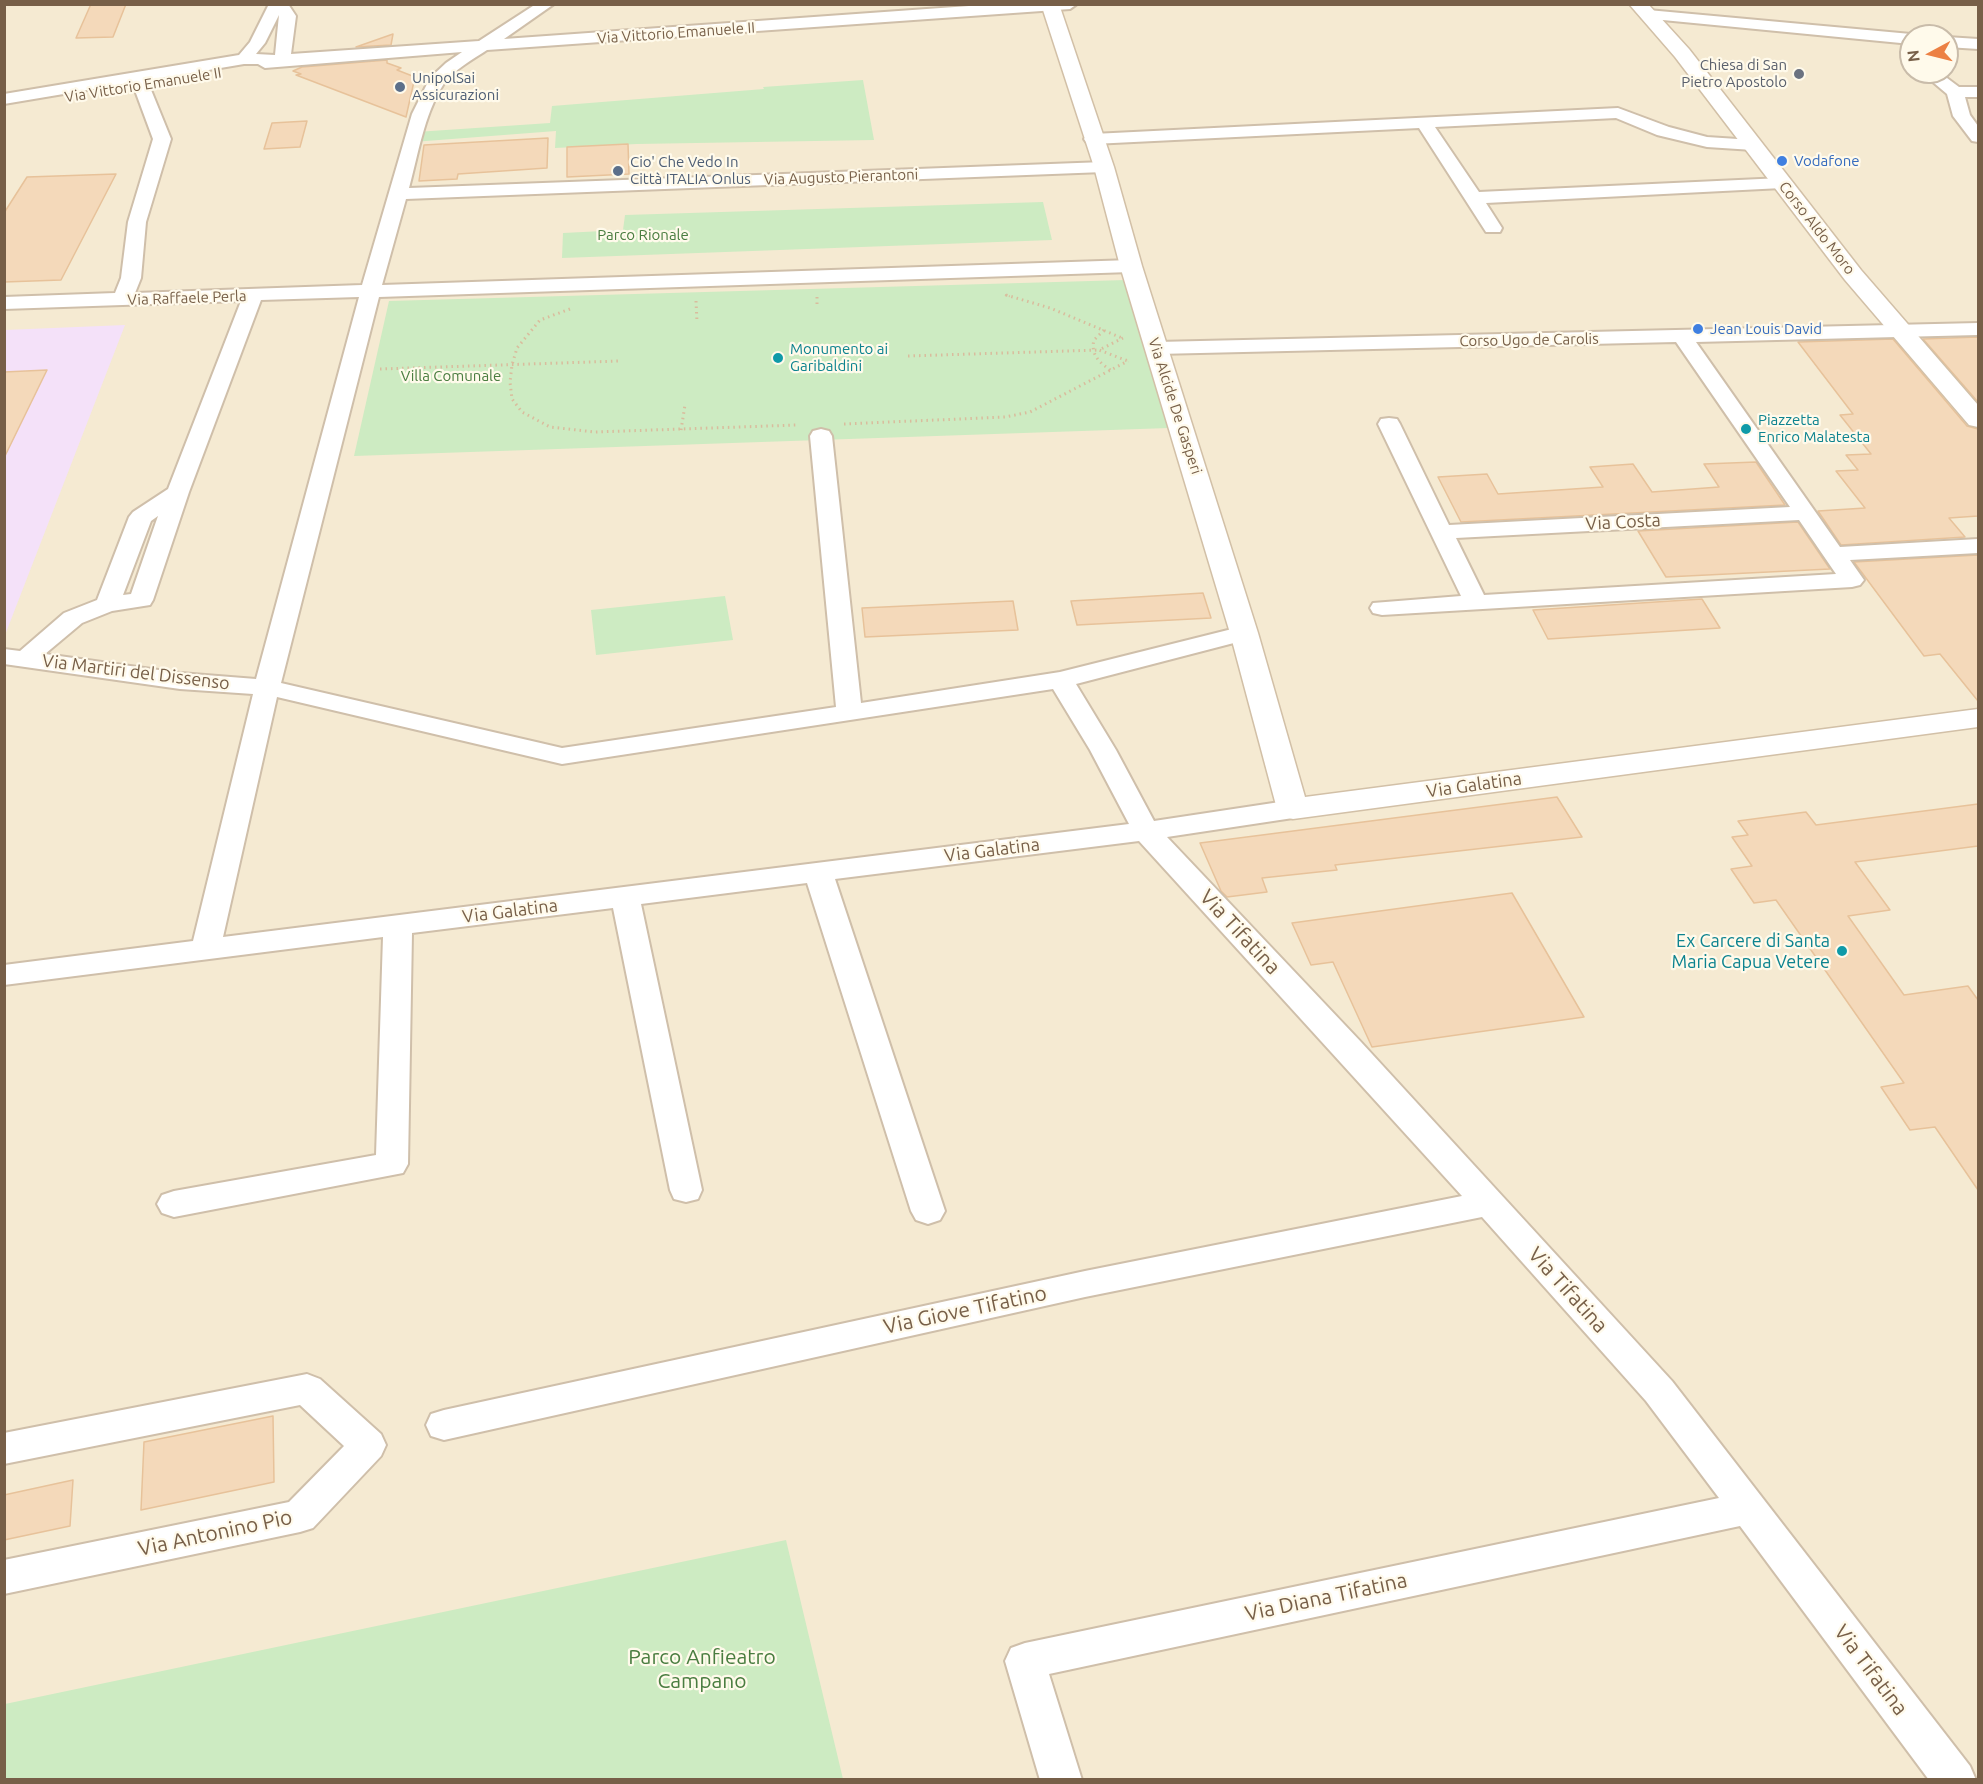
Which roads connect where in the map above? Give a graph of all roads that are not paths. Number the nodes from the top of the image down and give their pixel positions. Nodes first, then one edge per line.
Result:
1 (278, 4) edge
2 (547, 4) edge
3 (1746, 4) edge
4 (1057, 5) edge
5 (890, 11) edge
6 (1648, 16) edge
7 (1751, 23) junction
8 (1899, 38) edge
9 (1959, 43) edge
10 (1978, 44) edge
11 (479, 47) junction
12 (440, 49) junction
13 (244, 59) junction
14 (282, 60) junction
15 (1945, 84) edge
16 (141, 85) junction
17 (1955, 92) junction
18 (1978, 92) edge
19 (4, 99) edge
20 (426, 101) junction
21 (4, 108) edge
22 (1424, 123) junction
23 (1978, 137) edge
24 (1093, 139) junction
25 (1753, 145) junction
26 (1104, 167) junction
27 (1782, 183) junction
28 (397, 194) junction
29 (1474, 198) junction
30 (1493, 228) dead end
31 (1131, 266) junction
32 (370, 292) junction
33 (253, 296) junction
34 (122, 300) junction
35 (4, 303) edge
36 (1978, 329) edge
37 (1900, 331) junction
38 (1682, 336) junction
39 (1157, 348) junction
40 (1978, 420) edge
41 (1389, 424) dead end
42 (821, 436) dead end
43 (178, 492) junction
44 (1804, 513) junction
45 (1441, 532) junction
46 (1978, 546) edge
47 (1833, 554) junction
48 (1476, 603) junction
49 (107, 604) junction
50 (1382, 608) dead end
51 (1245, 633) junction
52 (15, 657) edge
53 (1061, 680) junction
54 (267, 687) junction
55 (849, 712) junction
56 (1978, 718) edge
57 (1293, 809) junction
58 (1146, 831) junction
59 (818, 872) junction
60 (625, 896) junction
61 (398, 926) junction
62 (206, 949) junction
63 (4, 975) edge
64 (686, 1190) dead end
65 (1489, 1203) junction
66 (174, 1204) dead end
67 (928, 1211) dead end
68 (444, 1425) dead end
69 (4, 1449) edge
70 (1749, 1508) junction
71 (4, 1577) edge
72 (1061, 1779) edge
73 (1955, 1779) edge

1 - 13 street
1 - 14 street
2 - 11 street
3 - 7 street
4 - 5 street, Via Vittorio Emanuele II
4 - 24 main road, Via Alcide De Gasperi
5 - 11 street, Via Vittorio Emanuele II
6 - 7 street
6 - 25 main road, Corso Aldo Moro
7 - 8 street
9 - 10 street
11 - 12 street, Via Vittorio Emanuele II
11 - 20 street
12 - 14 street, Via Vittorio Emanuele II
12 - 20 street
13 - 14 street, Via Vittorio Emanuele II
13 - 19 street, Via Vittorio Emanuele II
14 - 16 street, Via Vittorio Emanuele II
15 - 17 street
16 - 21 street, Via Vittorio Emanuele II
16 - 34 street
17 - 18 street
17 - 23 street
20 - 28 street
22 - 24 street
22 - 25 street
22 - 29 street
24 - 26 main road, Via Alcide De Gasperi
25 - 27 main road, Corso Aldo Moro
26 - 28 street, Via Augusto Pierantoni
26 - 31 main road, Via Alcide De Gasperi
27 - 29 street
27 - 37 main road, Corso Aldo Moro
28 - 32 street
29 - 30 street
31 - 32 street, Via Raffaele Perla
31 - 39 main road, Via Alcide De Gasperi
32 - 33 street, Via Raffaele Perla
32 - 54 street
33 - 34 street, Via Raffaele Perla
33 - 43 street
34 - 35 street, Via Raffaele Perla
36 - 37 street, Corso Ugo de Carolis
37 - 38 street, Corso Ugo de Carolis
37 - 40 main road, Corso Aldo Moro
38 - 39 street, Corso Ugo de Carolis
38 - 44 street
39 - 51 main road, Via Alcide De Gasperi
41 - 45 street
42 - 55 street
43 - 49 street
43 - 49 street
44 - 45 street, Via Costa
44 - 47 street
45 - 48 street
46 - 47 street
47 - 48 street
48 - 50 street
49 - 52 street
51 - 53 street, Via Martiri del Dissenso
51 - 57 main road, Via Alcide De Gasperi
52 - 54 street, Via Martiri del Dissenso
53 - 55 street, Via Martiri del Dissenso
53 - 58 street, Via Tifatina
54 - 55 street, Via Martiri del Dissenso
54 - 62 street
56 - 57 main road, Via Galatina
57 - 58 street, Via Galatina
58 - 59 street, Via Galatina
58 - 65 street, Via Tifatina
59 - 60 street, Via Galatina
59 - 67 street
60 - 61 street, Via Galatina
60 - 64 street
61 - 62 street, Via Galatina
61 - 66 street
62 - 63 street, Via Galatina
65 - 68 street, Via Giove Tifatino
65 - 70 street, Via Tifatina
69 - 71 street, Via Antonino Pio
70 - 72 street, Via Diana Tifatina
70 - 73 street, Via Tifatina

